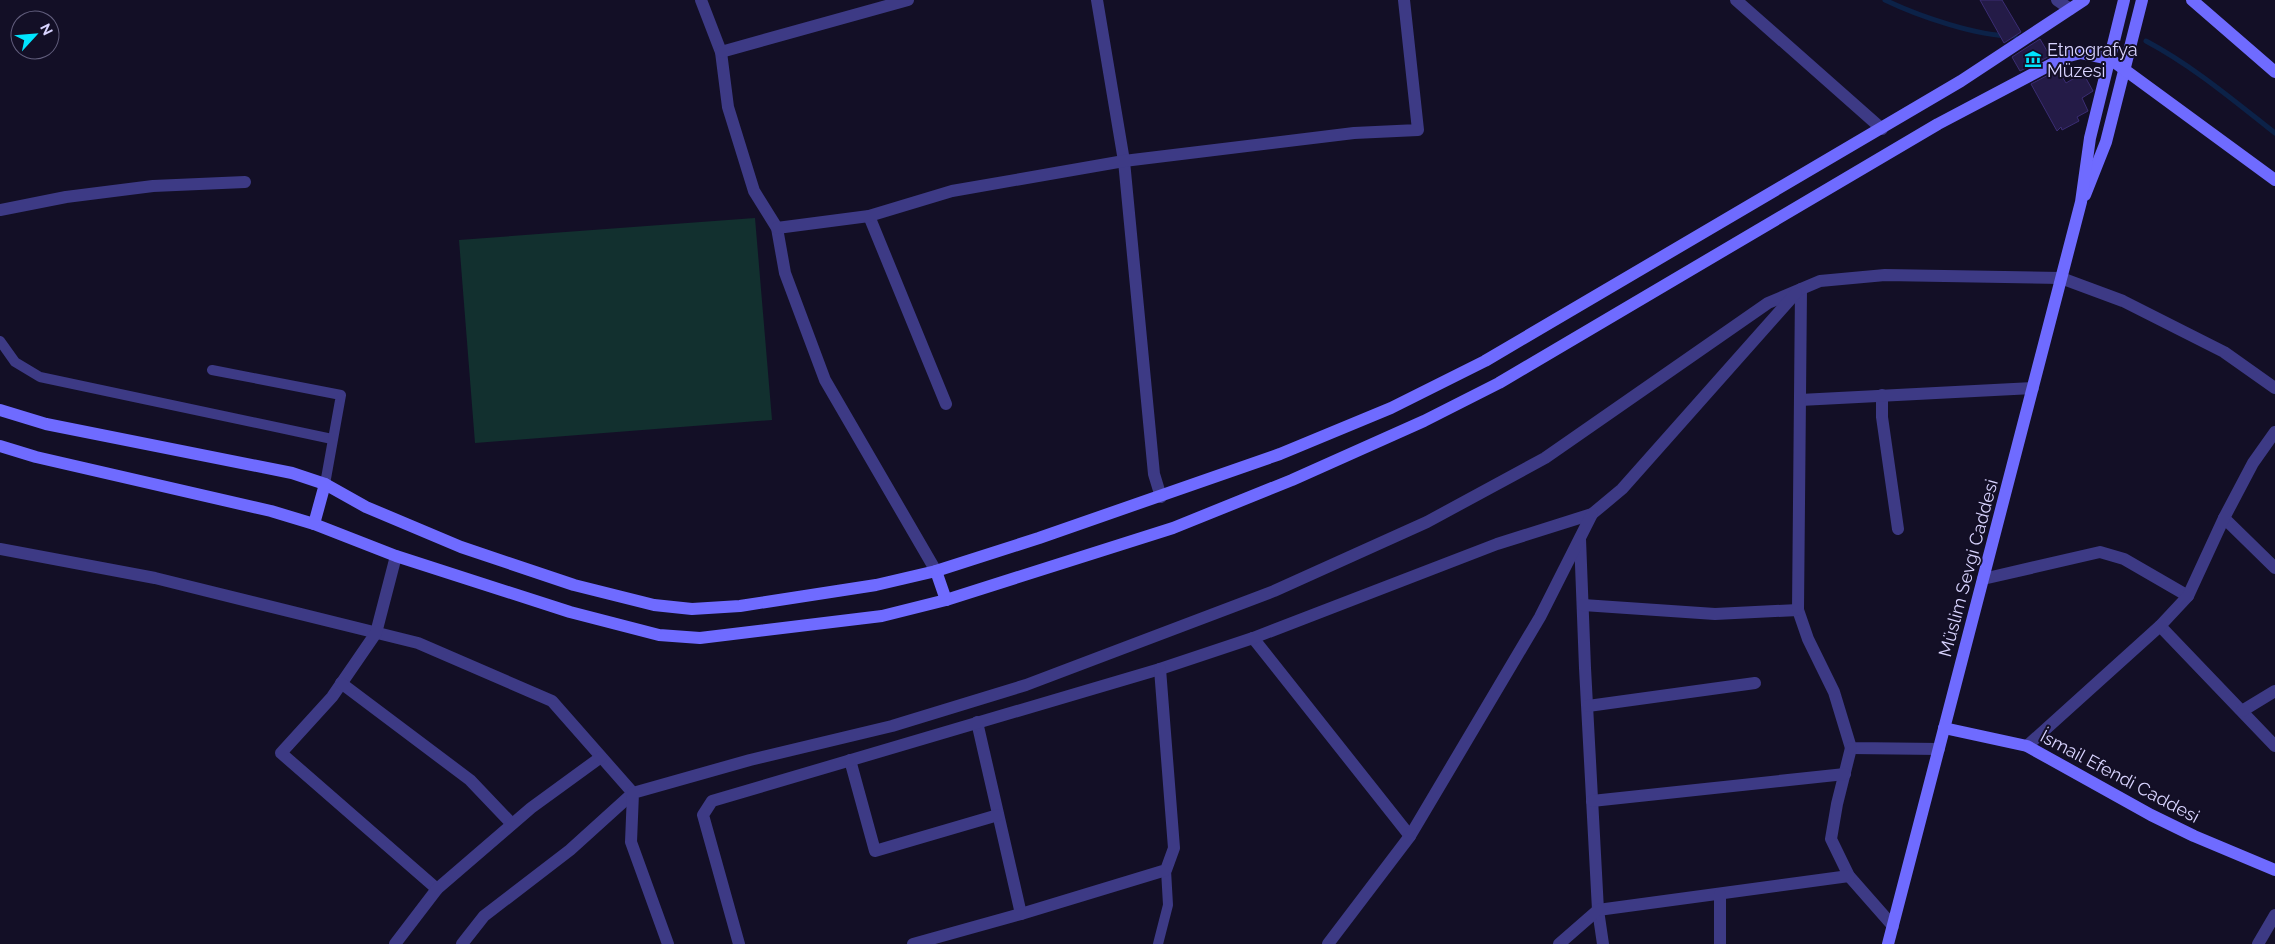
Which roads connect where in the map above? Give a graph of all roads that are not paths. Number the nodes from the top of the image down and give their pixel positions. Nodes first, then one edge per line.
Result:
1 (701, 0) edge
2 (908, 0) edge
3 (1097, 0) edge
4 (1404, 0) edge
5 (1736, 0) edge
6 (2057, 0) edge
7 (2084, 0) edge
8 (2124, 0) edge
9 (2142, 0) edge
10 (2192, 0) edge
11 (2070, 9) junction
12 (722, 52) junction
13 (2110, 58) junction
14 (2124, 69) junction
15 (2275, 72) edge
16 (1882, 129) junction
17 (1124, 161) junction
18 (2275, 180) edge
19 (245, 182) dead end
20 (2082, 202) junction
21 (0, 210) edge
22 (869, 216) junction
23 (777, 228) junction
24 (2062, 278) junction
25 (1800, 289) junction
26 (0, 341) edge
27 (212, 370) dead end
28 (2033, 388) junction
29 (2275, 388) edge
30 (1882, 395) junction
31 (1800, 400) junction
32 (946, 404) dead end
33 (0, 410) edge
34 (2275, 432) edge
35 (332, 439) junction
36 (0, 446) edge
37 (325, 484) junction
38 (1161, 497) junction
39 (1592, 514) junction
40 (2224, 518) junction
41 (314, 524) junction
42 (1898, 529) dead end
43 (1580, 537) junction
44 (0, 549) edge
45 (396, 556) junction
46 (2275, 568) edge
47 (936, 571) junction
48 (1983, 579) junction
49 (2188, 596) junction
50 (946, 600) junction
51 (1583, 605) junction
52 (1798, 610) junction
53 (2160, 626) junction
54 (376, 633) junction
55 (1253, 638) junction
56 (1160, 669) junction
57 (342, 683) junction
58 (1755, 683) dead end
59 (2275, 691) edge
60 (1588, 706) junction
61 (2242, 711) junction
62 (977, 722) junction
63 (1944, 728) junction
64 (2026, 746) junction
65 (2275, 746) edge
66 (1851, 748) junction
67 (1939, 749) junction
68 (601, 757) junction
69 (850, 760) junction
70 (1845, 774) junction
71 (632, 793) junction
72 (1592, 801) junction
73 (998, 815) junction
74 (512, 824) junction
75 (1410, 836) junction
76 (1166, 870) junction
77 (2275, 870) edge
78 (1849, 876) junction
79 (437, 889) junction
80 (1720, 894) junction
81 (1598, 910) junction
82 (1021, 914) junction
83 (2275, 915) edge
84 (1893, 926) junction
85 (396, 944) edge
86 (462, 944) edge
87 (668, 944) edge
88 (739, 944) edge
89 (913, 944) edge
90 (1158, 944) edge
91 (1328, 944) edge
92 (1559, 944) edge
93 (1603, 944) edge
94 (1720, 944) edge
95 (1888, 944) edge
96 (2258, 944) edge

1 - 12 street
2 - 12 street
3 - 17 street
4 - 17 street
5 - 16 street
6 - 11 street
7 - 11 street
8 - 13 street, Müslim Sevgi Caddesi
9 - 14 street, Müslim Sevgi Caddesi
10 - 15 street
11 - 16 street
12 - 23 street
13 - 14 street
13 - 20 street, Müslim Sevgi Caddesi
13 - 50 street
14 - 18 street
14 - 20 street, Müslim Sevgi Caddesi
16 - 38 street
17 - 22 street
17 - 38 street
19 - 21 street
20 - 24 street, Müslim Sevgi Caddesi
22 - 23 street
22 - 32 street
23 - 47 street
24 - 25 street
24 - 28 street, Müslim Sevgi Caddesi
24 - 29 street
25 - 31 street
25 - 39 street
25 - 71 street
26 - 35 lane
27 - 35 lane
28 - 30 street
28 - 48 street, Müslim Sevgi Caddesi
30 - 31 street
30 - 42 street
31 - 52 street
33 - 37 street
34 - 40 street
35 - 37 lane
36 - 41 street
37 - 41 street
37 - 47 street
38 - 47 street
39 - 43 street
39 - 55 street
40 - 46 street
40 - 49 street
41 - 45 street
43 - 51 street
43 - 75 street
44 - 54 street
45 - 50 street
45 - 54 street
47 - 50 street
48 - 49 street
48 - 63 street, Müslim Sevgi Caddesi
49 - 53 street
51 - 52 street
51 - 60 street
52 - 66 street
53 - 61 street
53 - 64 street
54 - 57 street
54 - 68 street
55 - 56 street
55 - 75 street
56 - 62 street
56 - 76 street
57 - 74 street
57 - 79 street
58 - 60 street
59 - 61 street
60 - 72 street
61 - 65 street
62 - 69 street
62 - 73 street
63 - 64 street, İsmail Efendi Caddesi
63 - 67 street, Müslim Sevgi Caddesi
64 - 77 street, İsmail Efendi Caddesi
66 - 67 street
66 - 70 street
67 - 84 street, Müslim Sevgi Caddesi
68 - 71 street
68 - 74 street
69 - 73 street
69 - 88 street
70 - 72 street
70 - 78 street
71 - 86 street
71 - 87 street
72 - 81 street
73 - 82 street
74 - 79 street
75 - 91 street
76 - 82 street
76 - 90 lane
78 - 80 street
78 - 84 street
79 - 85 street
80 - 81 street
80 - 94 street
81 - 92 street
81 - 93 street
82 - 89 street
83 - 96 street
84 - 95 street, Müslim Sevgi Caddesi

